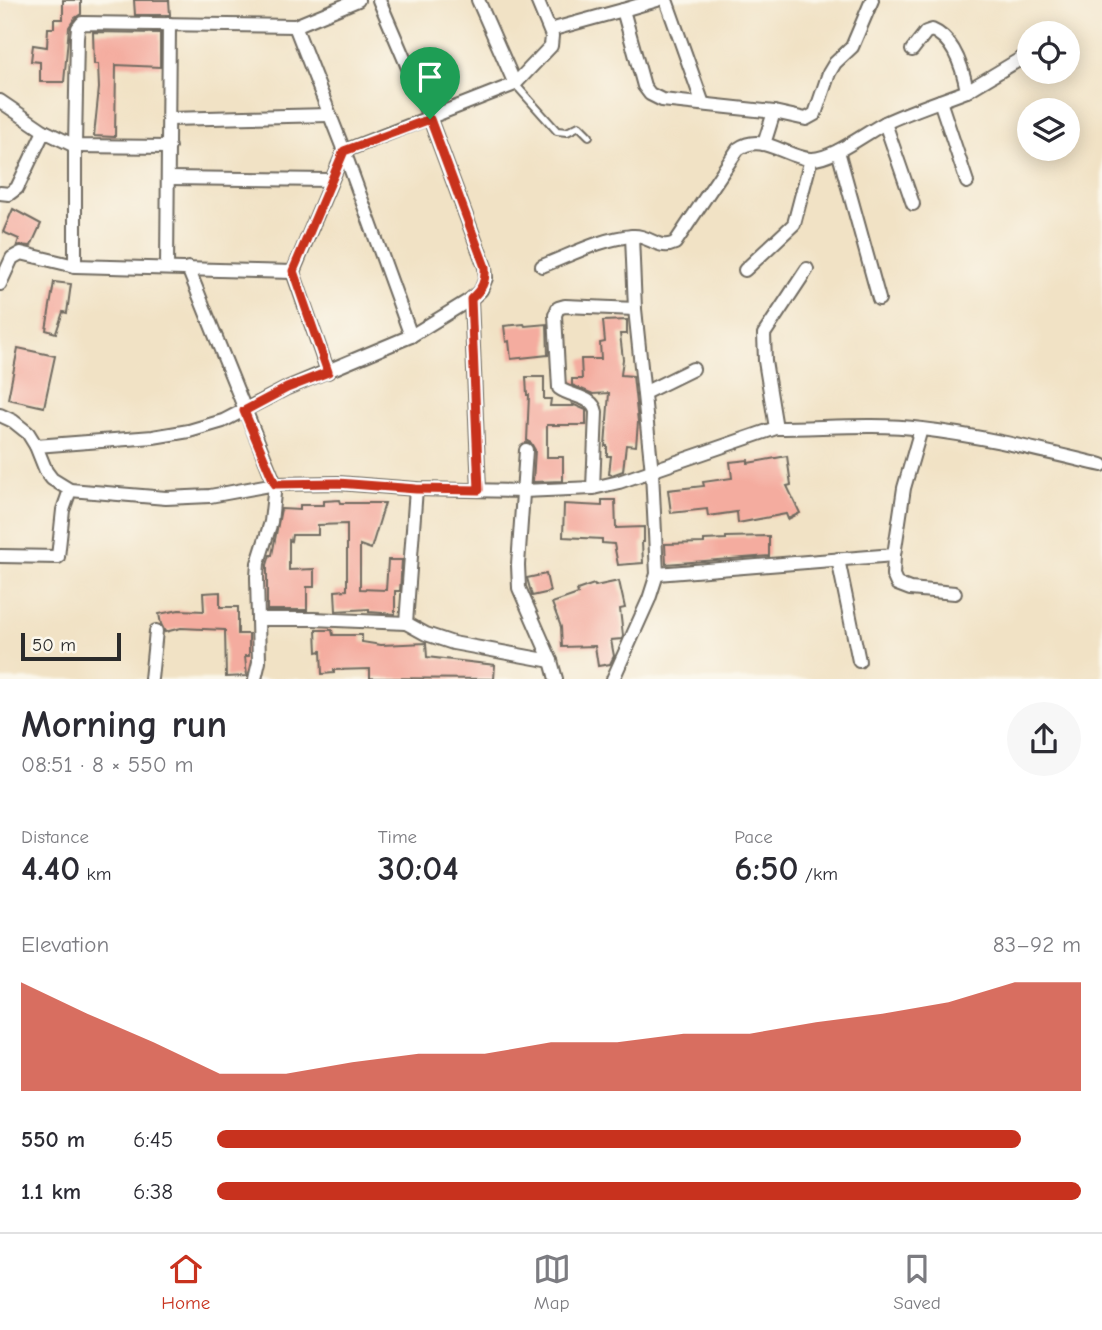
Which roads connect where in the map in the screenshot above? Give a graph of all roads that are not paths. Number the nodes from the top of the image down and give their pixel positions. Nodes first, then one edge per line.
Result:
1 (358, 0) edge
2 (379, 0) edge
3 (478, 0) edge
4 (537, 0) edge
5 (657, 0) edge
6 (666, 0) edge
7 (872, 0) edge
8 (624, 10) junction
9 (169, 24) junction
10 (295, 26) junction
11 (550, 30) junction
12 (912, 50) dead end
13 (1017, 61) edge
14 (515, 84) junction
15 (967, 90) junction
16 (0, 100) edge
17 (940, 101) junction
18 (703, 104) junction
19 (774, 112) junction
20 (328, 115) junction
21 (169, 119) junction
22 (430, 119) junction
23 (885, 123) junction
24 (44, 131) junction
25 (589, 136) dead end
26 (764, 144) junction
27 (75, 146) junction
28 (169, 147) junction
29 (344, 151) junction
30 (838, 151) junction
31 (811, 159) junction
32 (169, 178) junction
33 (331, 180) junction
34 (967, 183) dead end
35 (0, 193) edge
36 (913, 204) dead end
37 (632, 236) junction
38 (75, 265) junction
39 (542, 266) dead end
40 (167, 268) junction
41 (188, 268) junction
42 (807, 269) dead end
43 (745, 270) dead end
44 (293, 271) junction
45 (0, 284) edge
46 (471, 299) junction
47 (879, 299) dead end
48 (635, 309) junction
49 (411, 336) junction
50 (693, 369) dead end
51 (328, 372) junction
52 (644, 393) junction
53 (244, 411) junction
54 (0, 415) edge
55 (776, 428) junction
56 (921, 429) junction
57 (36, 446) junction
58 (526, 450) dead end
59 (1102, 465) edge
60 (652, 472) junction
61 (275, 484) junction
62 (593, 488) junction
63 (416, 489) junction
64 (70, 490) junction
65 (479, 490) junction
66 (523, 491) junction
67 (894, 555) junction
68 (0, 556) edge
69 (838, 559) junction
70 (657, 574) junction
71 (955, 593) dead end
72 (260, 619) junction
73 (406, 624) junction
74 (156, 631) dead end
75 (551, 661) junction
76 (859, 662) dead end
77 (151, 679) edge
78 (255, 679) edge
79 (556, 679) edge
80 (613, 679) edge

1 - 10 street
2 - 22 street
3 - 14 street
4 - 11 street
5 - 8 street
6 - 18 street
7 - 19 street
8 - 11 street
8 - 18 street
9 - 10 street
9 - 21 street
9 - 27 street
10 - 20 street
11 - 14 street
12 - 15 street
13 - 15 street
14 - 22 street
14 - 25 lane
15 - 17 street
16 - 24 street
17 - 23 street
17 - 34 street
18 - 19 street
19 - 26 street
20 - 21 street
20 - 29 street
21 - 28 street
22 - 29 street
22 - 46 street
23 - 30 street
23 - 36 street
24 - 27 street
24 - 35 street
26 - 31 street
26 - 37 street
27 - 28 street
27 - 38 street
28 - 32 street
29 - 33 street
29 - 49 street
30 - 31 street
30 - 47 street
31 - 43 street
32 - 33 street
32 - 40 street
33 - 44 street
37 - 39 street
37 - 48 street
38 - 40 street
38 - 45 street
40 - 41 street
41 - 44 street
41 - 53 street
42 - 55 street
44 - 51 street
46 - 49 street
46 - 65 street
48 - 52 street
48 - 62 street
49 - 51 street
50 - 52 street
51 - 53 street
52 - 60 street
53 - 57 street
53 - 61 street
54 - 57 street
55 - 56 street
55 - 60 street
56 - 59 street
56 - 67 street
57 - 64 street
58 - 66 street
60 - 62 street
60 - 70 street
61 - 63 street
61 - 64 street
61 - 72 street
62 - 66 street
63 - 65 street
63 - 73 street
64 - 68 street
65 - 66 street
66 - 75 street
67 - 69 street
67 - 71 street
69 - 70 street
69 - 76 street
70 - 80 street
72 - 73 street
72 - 78 street
73 - 75 street
74 - 77 street
75 - 79 street

